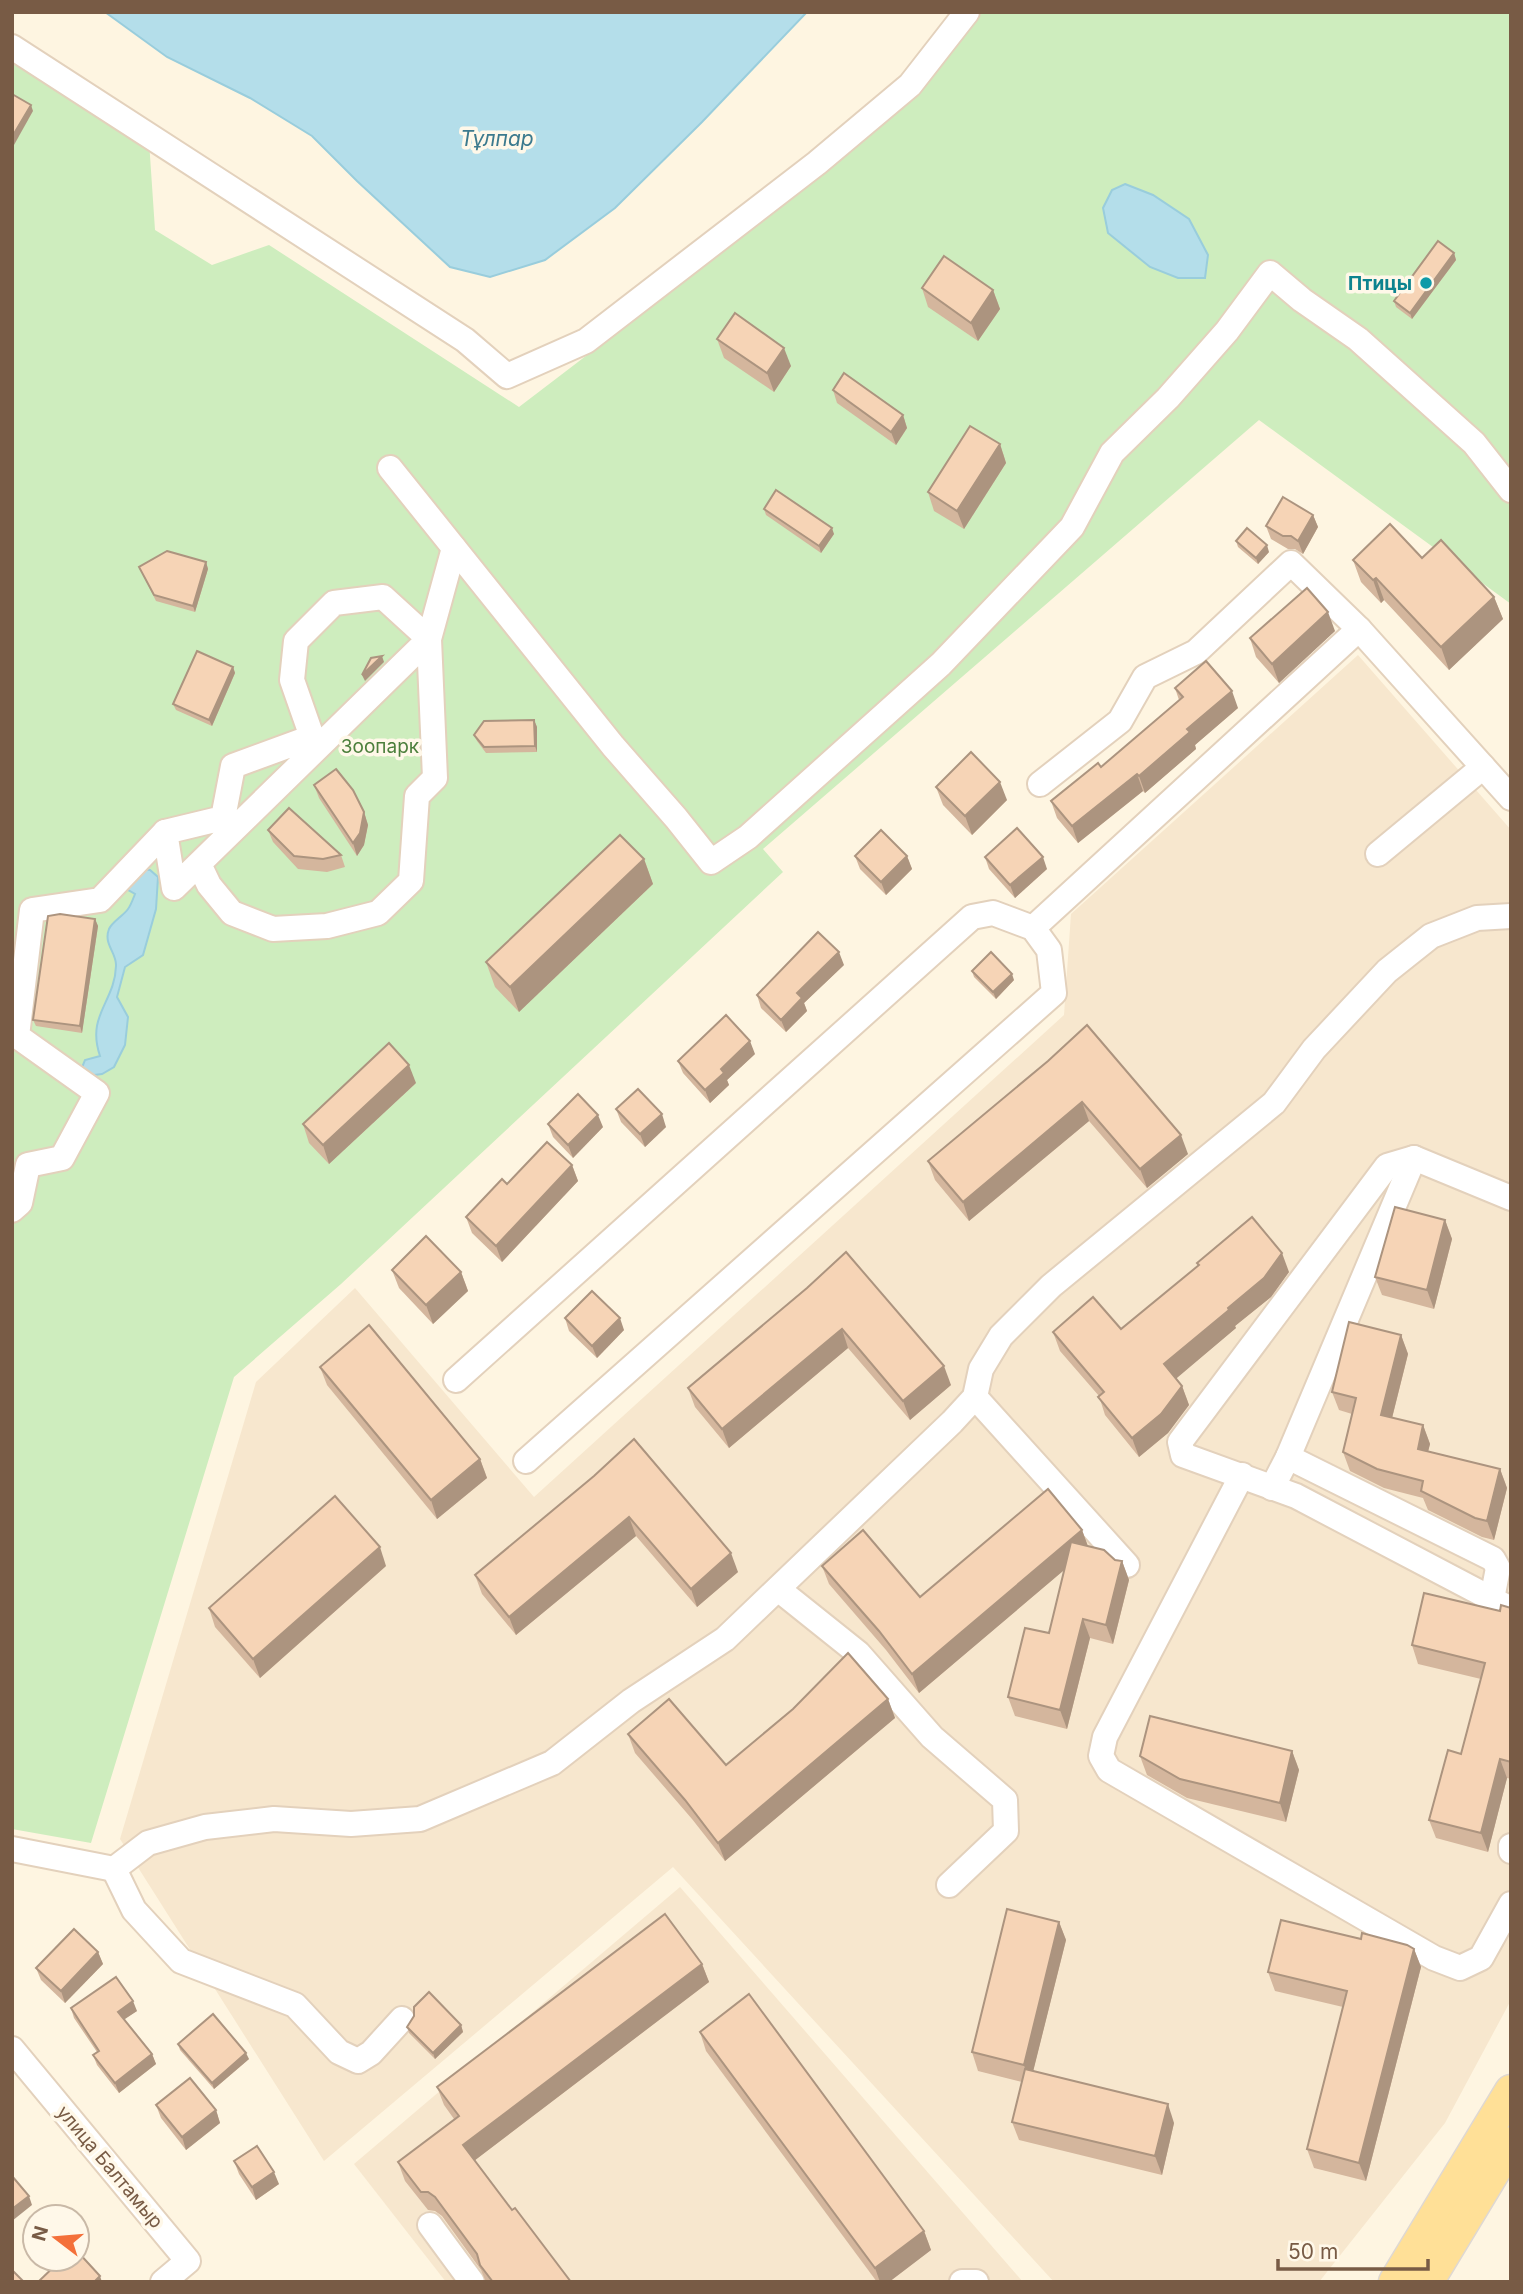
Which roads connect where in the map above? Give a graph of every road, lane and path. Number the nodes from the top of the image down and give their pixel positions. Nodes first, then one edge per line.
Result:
1 (967, 12) edge
2 (12, 47) edge
3 (390, 468) dead end
4 (1511, 489) edge
5 (454, 548) junction
6 (1359, 629) junction
7 (429, 639) junction
8 (1483, 767) junction
9 (1040, 784) dead end
10 (1511, 798) edge
11 (165, 832) junction
12 (1378, 854) dead end
13 (199, 864) junction
14 (1511, 916) edge
15 (1032, 928) junction
16 (1414, 1158) junction
17 (1511, 1198) edge
18 (12, 1210) edge
19 (456, 1380) dead end
20 (975, 1397) junction
21 (1288, 1457) junction
22 (526, 1461) dead end
23 (1242, 1475) junction
24 (1272, 1488) junction
25 (1127, 1565) dead end
26 (778, 1589) junction
27 (1502, 1604) edge
28 (12, 1849) edge
29 (114, 1869) junction
30 (949, 1885) dead end
31 (1511, 1904) edge
32 (402, 2019) dead end
33 (12, 2049) edge
34 (1511, 2091) edge
35 (1511, 2143) edge
36 (430, 2225) dead end
37 (163, 2282) edge
38 (472, 2282) edge
39 (962, 2282) edge
40 (976, 2282) edge
41 (1395, 2282) edge
42 (1427, 2282) edge

1 - 2 street
3 - 5 street
4 - 5 street
5 - 7 street
6 - 8 street
6 - 9 street
6 - 15 street
7 - 11 street
7 - 13 street
7 - 13 street
8 - 10 street
8 - 12 street
11 - 13 street
11 - 18 street
14 - 20 street
15 - 19 street
15 - 22 street
16 - 17 street
16 - 21 street
16 - 23 street
20 - 25 street
20 - 26 street
21 - 24 street
21 - 27 street
23 - 24 street
23 - 31 street
24 - 27 street
26 - 29 street
26 - 30 street
28 - 29 street
29 - 32 street
33 - 37 street, улица Балтамыр
34 - 41 main road
35 - 42 main road
36 - 38 street
39 - 40 street

